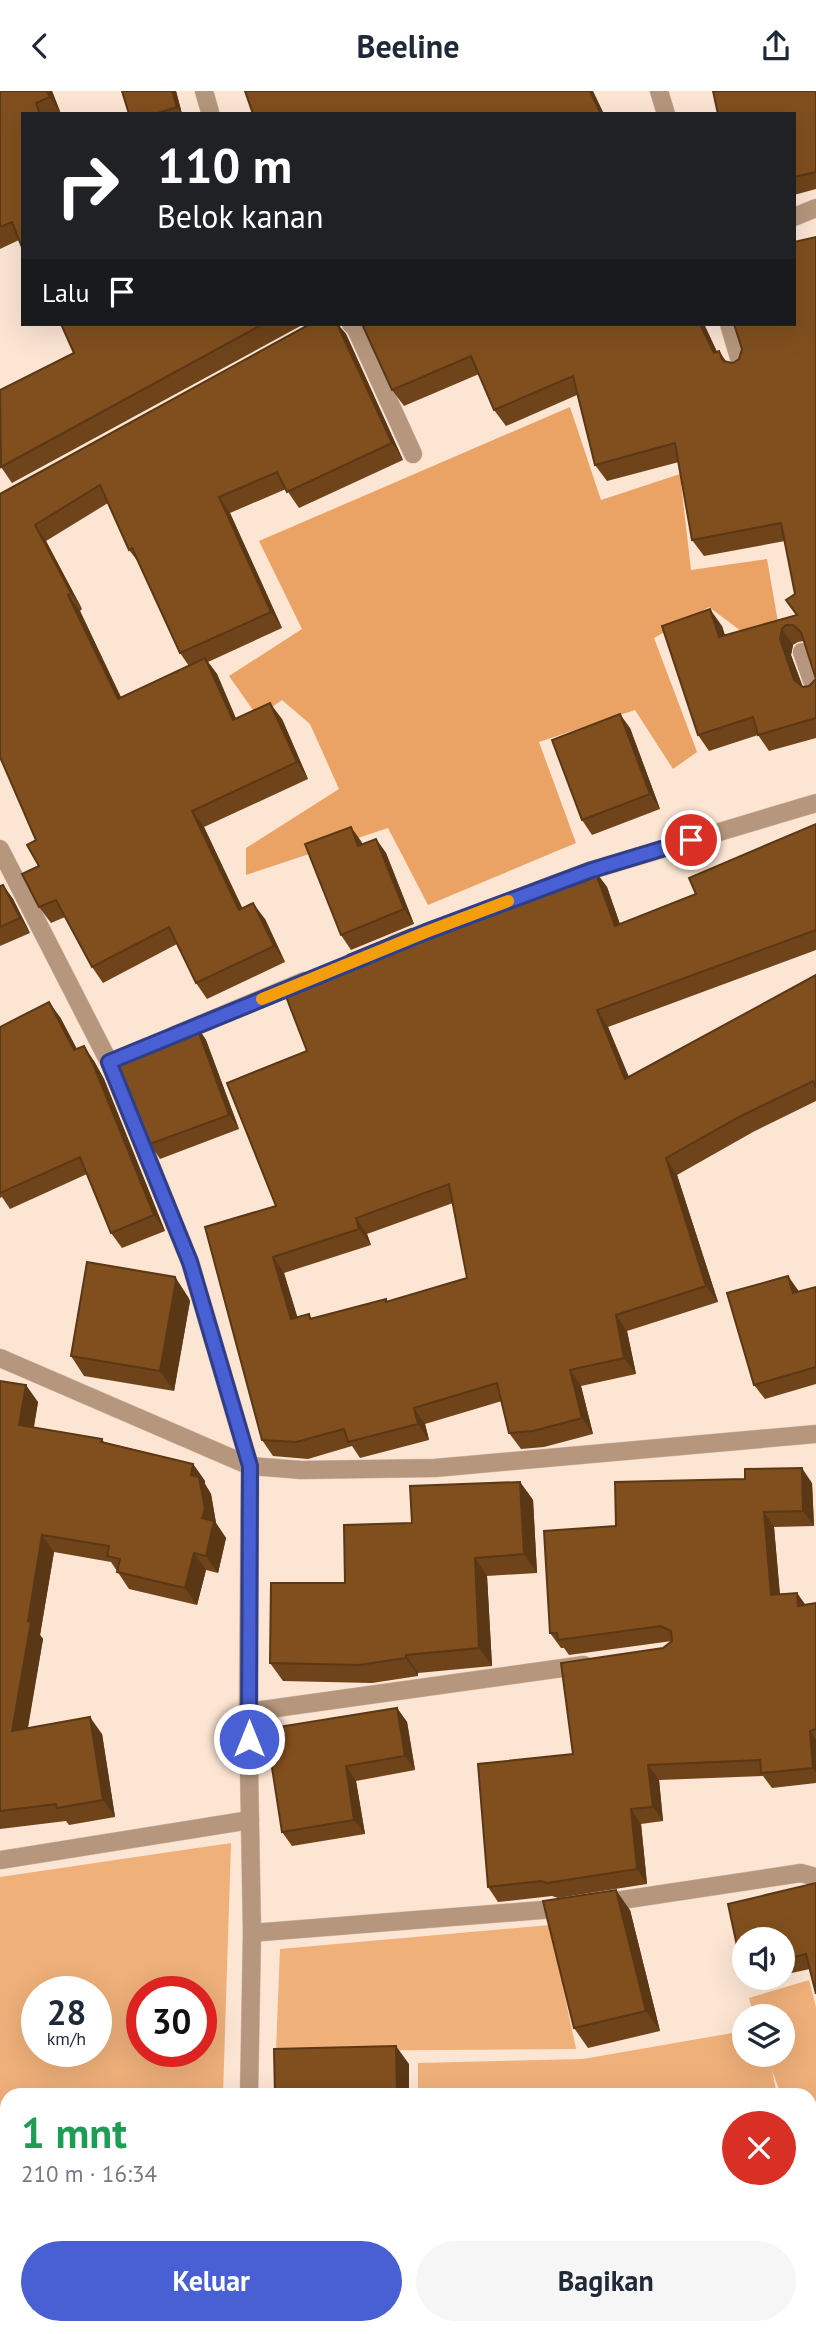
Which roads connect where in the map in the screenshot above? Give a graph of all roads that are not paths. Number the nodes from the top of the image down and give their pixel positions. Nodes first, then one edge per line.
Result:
1 (204, 91) edge
2 (659, 91) edge
3 (210, 112) edge
4 (665, 112) edge
5 (816, 208) edge
6 (796, 216) edge
7 (354, 326) edge
8 (730, 326) edge
9 (742, 368) edge
10 (413, 454) dead end
11 (802, 652) edge
12 (816, 692) edge
13 (816, 803) edge
14 (0, 849) edge
15 (375, 952) edge
16 (324, 973) edge
17 (160, 1041) edge
18 (0, 1358) edge
19 (816, 1434) edge
20 (250, 1466) junction
21 (604, 1662) edge
22 (248, 1712) junction
23 (250, 1820) junction
24 (0, 1860) edge
25 (816, 1877) edge
26 (252, 1933) junction
27 (250, 2088) edge

1 - 3 street
2 - 4 street
5 - 6 street
7 - 10 street
8 - 9 street
11 - 12 street
13 - 15 street
14 - 20 street
16 - 17 street
18 - 20 street
19 - 20 street
20 - 22 street
21 - 22 street
22 - 23 street
23 - 24 street
23 - 26 street
25 - 26 street
26 - 27 street

